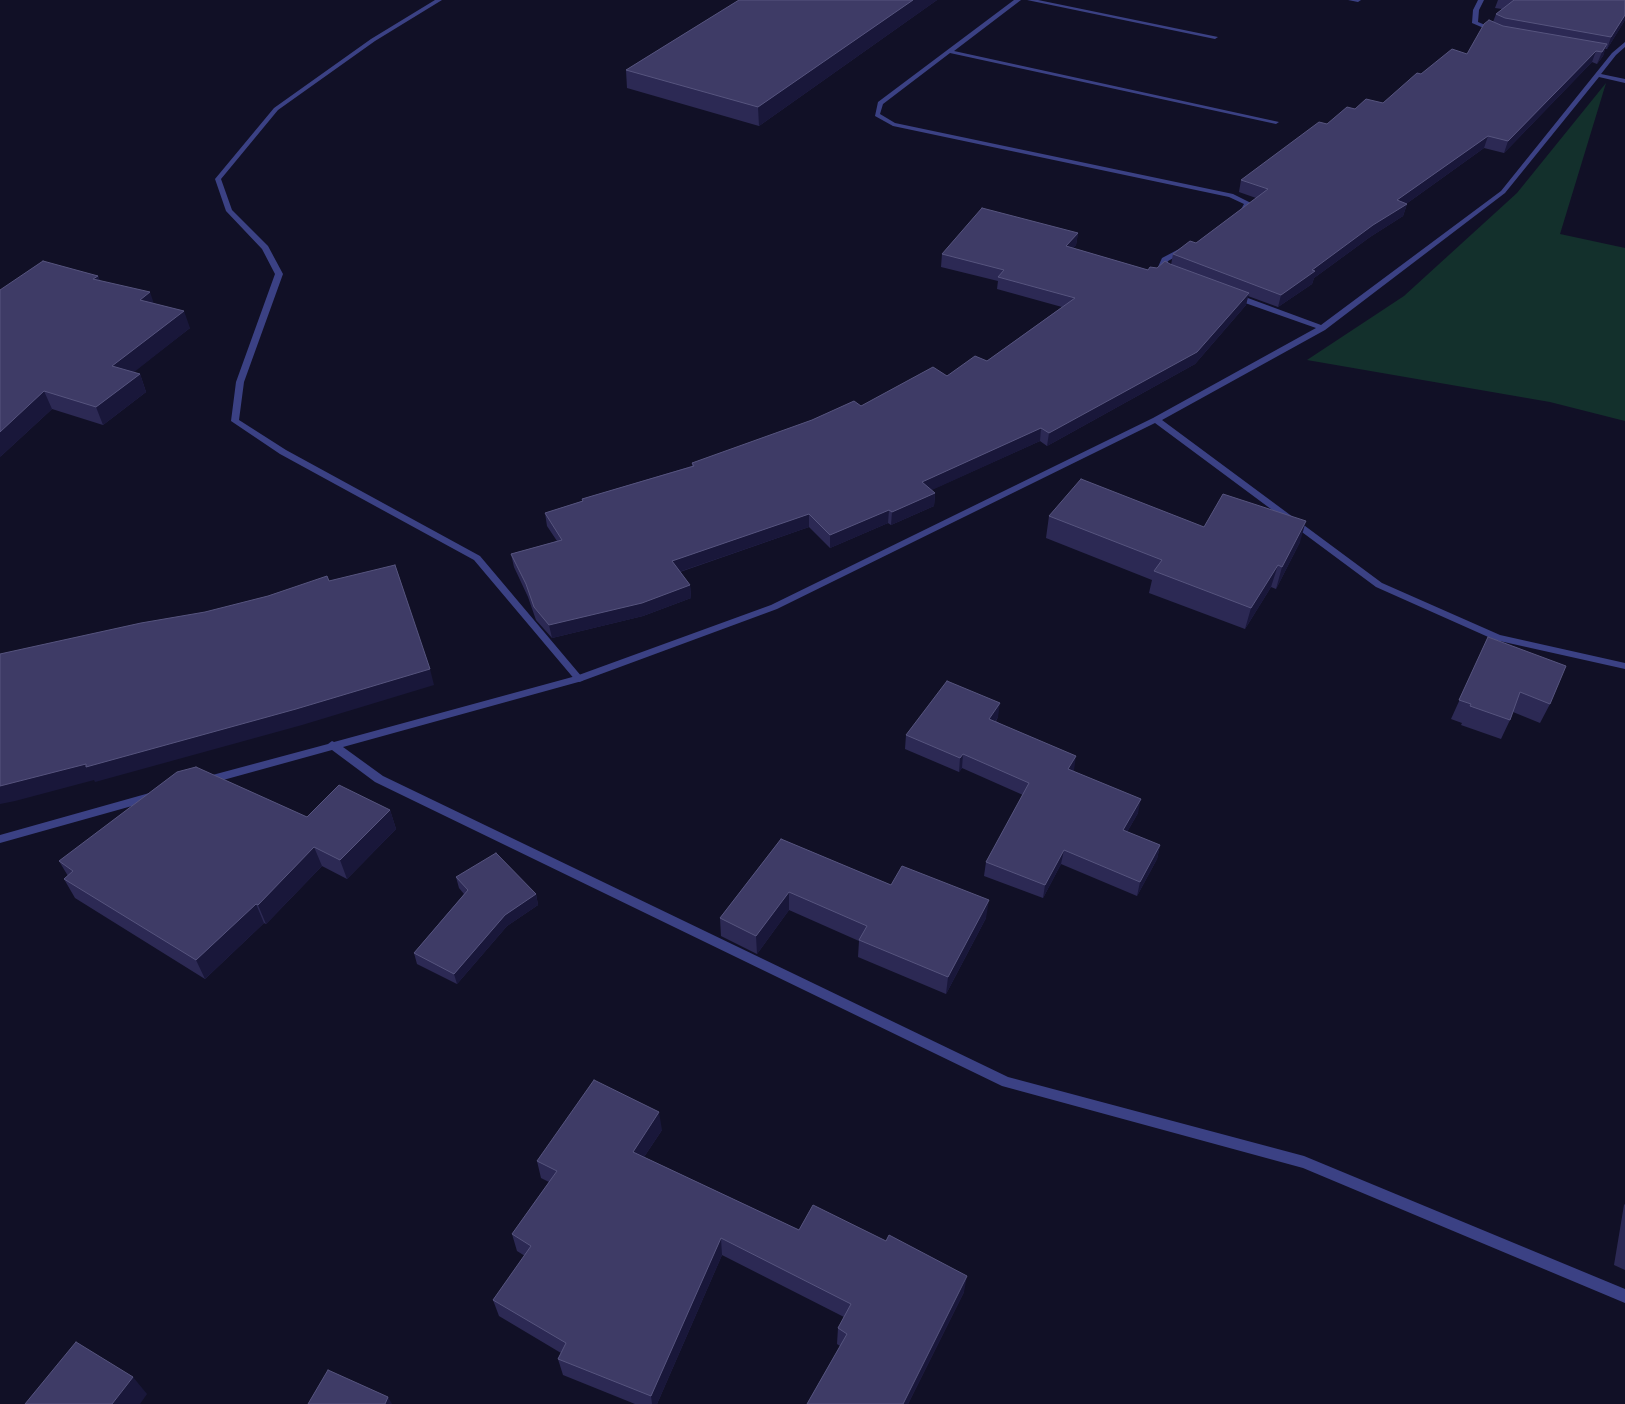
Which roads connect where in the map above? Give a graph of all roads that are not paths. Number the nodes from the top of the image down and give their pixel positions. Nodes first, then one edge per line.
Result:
1 (439, 0) edge
2 (1018, 0) edge
3 (1030, 0) edge
4 (1351, 0) edge
5 (1358, 0) edge
6 (1481, 0) edge
7 (1500, 33) edge
8 (1215, 37) dead end
9 (1625, 44) edge
10 (952, 52) junction
11 (1597, 75) junction
12 (1625, 82) edge
13 (1276, 122) dead end
14 (1237, 217) edge
15 (1191, 246) edge
16 (1171, 273) edge
17 (1225, 293) edge
18 (1322, 328) junction
19 (1156, 420) junction
20 (1625, 666) edge
21 (578, 679) junction
22 (332, 745) junction
23 (199, 782) edge
24 (162, 793) edge
25 (0, 839) edge
26 (1625, 1296) edge

1 - 21 street
2 - 10 street
3 - 8 street
4 - 5 street
6 - 7 street
9 - 11 street
10 - 13 street
10 - 14 street
11 - 12 street
11 - 18 street
15 - 16 street
17 - 18 street
18 - 19 street
19 - 20 street
19 - 21 street
21 - 22 street
22 - 23 street
22 - 26 street
24 - 25 street

